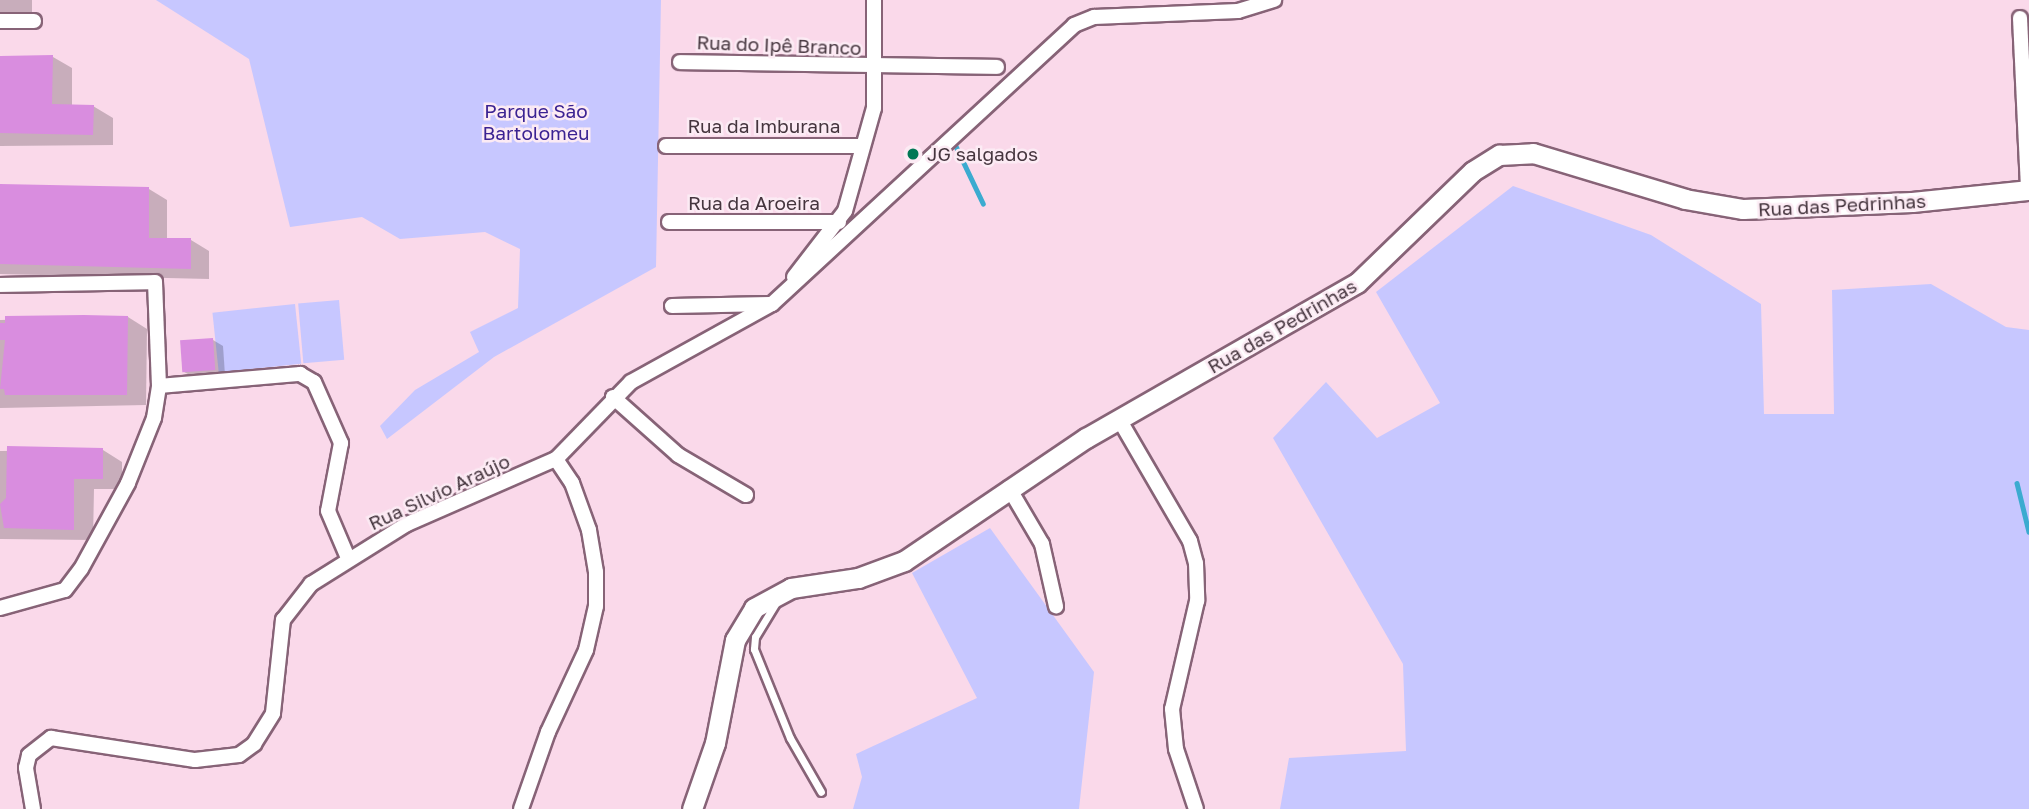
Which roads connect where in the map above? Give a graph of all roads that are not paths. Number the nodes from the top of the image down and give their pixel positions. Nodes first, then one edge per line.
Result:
1 (874, 0) edge
2 (1274, 0) edge
3 (2020, 18) dead end
4 (0, 21) edge
5 (34, 21) dead end
6 (680, 62) dead end
7 (997, 67) dead end
8 (877, 68) junction
9 (666, 146) dead end
10 (861, 146) junction
11 (2028, 190) edge
12 (669, 222) dead end
13 (839, 222) junction
14 (0, 285) edge
15 (790, 288) junction
16 (772, 304) junction
17 (672, 306) dead end
18 (159, 386) junction
19 (613, 397) junction
20 (1119, 419) junction
21 (556, 458) junction
22 (1009, 488) junction
23 (746, 495) dead end
24 (348, 558) junction
25 (778, 593) junction
26 (1056, 606) dead end
27 (0, 608) edge
28 (821, 792) dead end
29 (33, 809) edge
30 (521, 809) edge
31 (692, 809) edge
32 (1196, 809) edge

1 - 8 street
2 - 15 street
3 - 11 street
4 - 5 street
6 - 8 street, Rua do Ipê Branco
7 - 8 street, Rua do Ipê Branco
8 - 10 street
9 - 10 street, Rua da Imburana
10 - 13 street
11 - 20 main road, Rua das Pedrinhas
12 - 13 street, Rua da Aroeira
13 - 15 street
14 - 18 street
15 - 16 street
16 - 17 street
16 - 19 street
18 - 24 street
18 - 27 street
19 - 21 street
19 - 23 street
20 - 22 main road, Rua das Pedrinhas
20 - 32 street
21 - 24 street, Rua Silvio Araújo
21 - 30 street
22 - 25 main road, Rua das Pedrinhas
22 - 26 street
24 - 29 street, Rua Silvio Araújo
25 - 28 lane
25 - 31 main road, Rua das Pedrinhas

